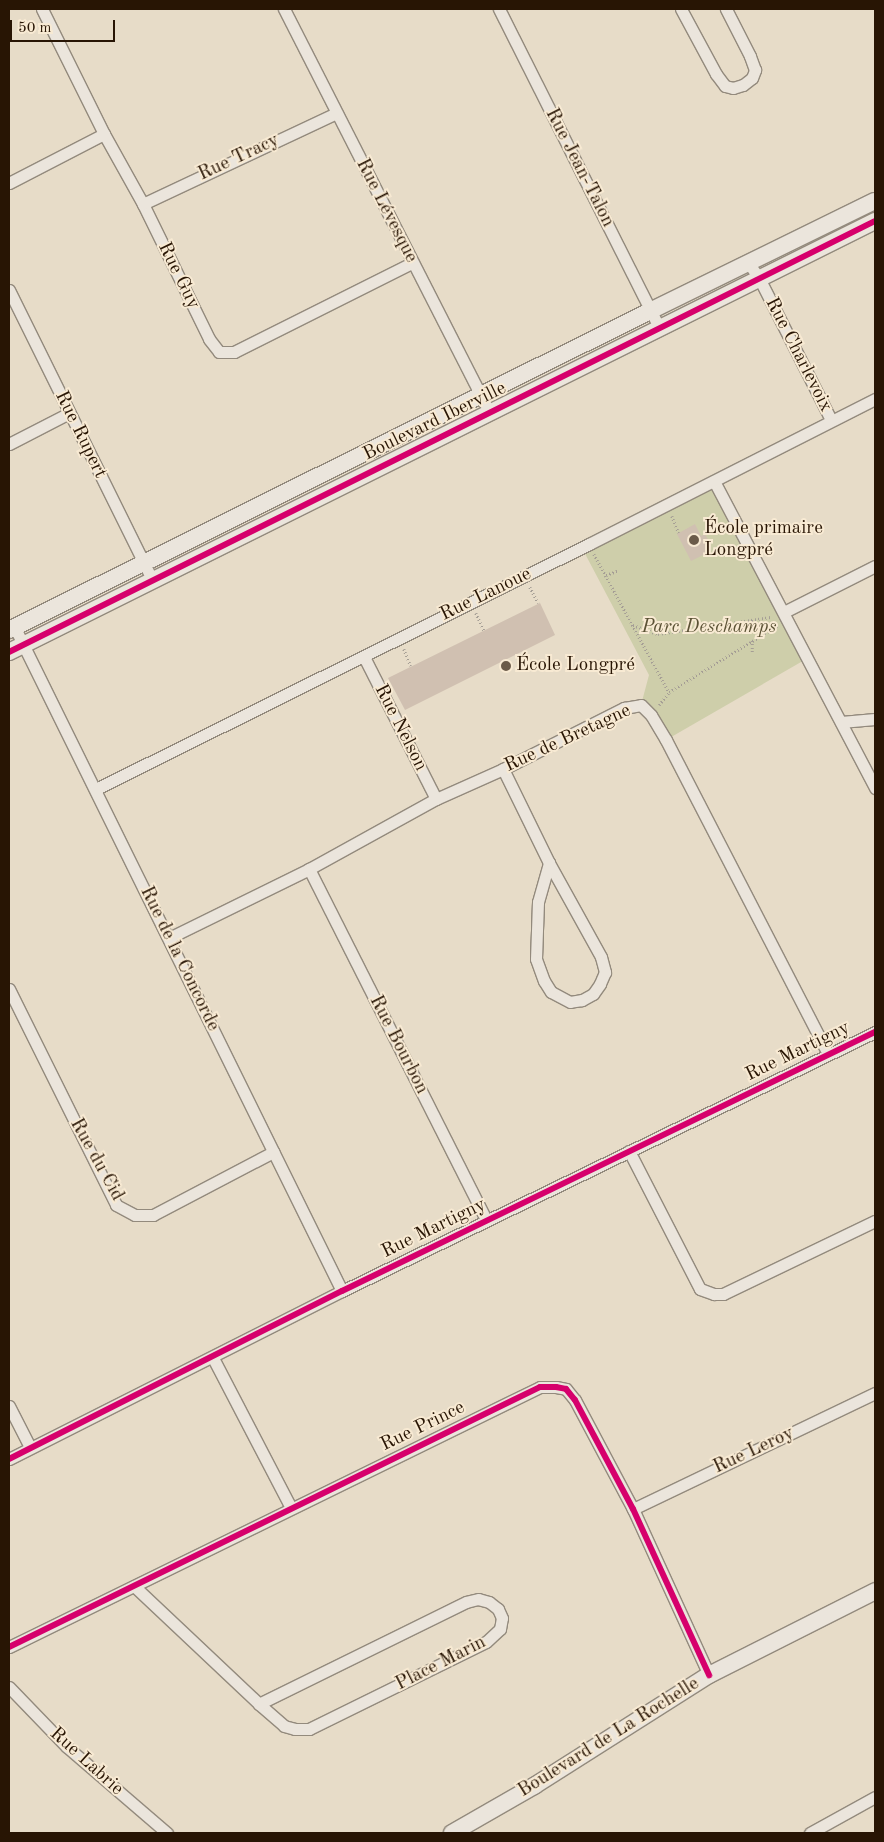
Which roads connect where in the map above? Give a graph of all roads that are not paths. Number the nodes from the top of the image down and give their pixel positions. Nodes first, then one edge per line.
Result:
1 (42, 9) edge
2 (284, 9) edge
3 (499, 9) edge
4 (681, 9) edge
5 (726, 9) edge
6 (336, 113) junction
7 (104, 134) junction
8 (9, 182) edge
9 (875, 201) edge
10 (143, 204) junction
11 (875, 220) edge
12 (412, 263) junction
13 (749, 264) junction
14 (759, 278) junction
15 (9, 290) edge
16 (650, 311) junction
17 (659, 327) junction
18 (480, 397) junction
19 (875, 399) edge
20 (489, 412) junction
21 (69, 413) junction
22 (831, 420) junction
23 (9, 444) edge
24 (714, 481) junction
25 (875, 566) edge
26 (148, 572) junction
27 (783, 617) junction
28 (12, 629) edge
29 (16, 649) edge
30 (364, 657) junction
31 (875, 720) edge
32 (841, 722) junction
33 (503, 769) junction
34 (875, 788) edge
35 (96, 789) junction
36 (436, 800) junction
37 (549, 863) junction
38 (309, 869) junction
39 (169, 938) junction
40 (9, 989) edge
41 (875, 1032) edge
42 (828, 1054) junction
43 (629, 1151) junction
44 (273, 1152) junction
45 (486, 1220) junction
46 (875, 1221) edge
47 (342, 1291) junction
48 (213, 1358) junction
49 (875, 1394) edge
50 (9, 1406) edge
51 (30, 1447) junction
52 (9, 1459) edge
53 (291, 1508) junction
54 (633, 1509) junction
55 (134, 1586) junction
56 (875, 1591) edge
57 (9, 1647) edge
58 (709, 1675) junction
59 (9, 1687) edge
60 (259, 1704) junction
61 (875, 1797) edge
62 (167, 1833) edge
63 (452, 1833) edge
64 (810, 1833) edge

1 - 7 street, Rue Guy
2 - 6 street, Rue Lévesque
3 - 16 street, Rue Jean-Talon
4 - 5 street
6 - 10 street, Rue Tracy
6 - 12 street, Rue Lévesque
7 - 8 street
7 - 10 street, Rue Guy
9 - 13 street, Boulevard Iberville
10 - 12 street, Rue Guy
11 - 14 street, Boulevard Iberville
12 - 18 street, Rue Lévesque
13 - 14 street, Rue Charlevoix
13 - 16 street, Boulevard Iberville
14 - 17 street, Boulevard Iberville
14 - 22 street, Rue Charlevoix
15 - 21 street, Rue Rupert
16 - 17 street, Rue Jean-Talon
16 - 18 street, Boulevard Iberville
17 - 20 street, Boulevard Iberville
18 - 20 street, Rue Lévesque
18 - 26 street, Boulevard Iberville
19 - 22 street, Rue Lanoue
20 - 26 street, Boulevard Iberville
21 - 23 street
21 - 26 street, Rue Rupert
22 - 24 street, Rue Lanoue
24 - 27 street
24 - 30 street, Rue Lanoue
25 - 27 street
26 - 28 street, Boulevard Iberville
26 - 29 street, Boulevard Iberville
27 - 32 street
28 - 29 street, Rue de la Concorde
29 - 35 street, Rue de la Concorde
30 - 35 street, Rue Lanoue
30 - 36 street, Rue Nelson
31 - 32 street
32 - 34 street
33 - 36 street, Rue de Bretagne
33 - 37 street
33 - 42 street, Rue de Bretagne
35 - 39 street, Rue de la Concorde
36 - 38 street, Rue de Bretagne
37 - 37 street
38 - 39 street, Rue de Bretagne
38 - 45 street, Rue Bourbon
39 - 44 street, Rue de la Concorde
40 - 44 street, Rue du Cid
41 - 42 street, Rue Martigny
42 - 43 street, Rue Martigny
43 - 45 street, Rue Martigny
43 - 46 street
44 - 47 street, Rue de la Concorde
45 - 47 street, Rue Martigny
47 - 48 street, Rue Martigny
48 - 51 street, Rue Martigny
48 - 53 street
49 - 54 street, Rue Leroy
50 - 51 street
51 - 52 street, Rue Martigny
53 - 54 street, Rue Prince
53 - 55 street, Rue Prince
54 - 58 street, Rue Prince
55 - 57 street, Rue Prince
55 - 60 street, Place Marin
56 - 58 street, Boulevard de La Rochelle
58 - 63 street, Boulevard de La Rochelle
59 - 62 street, Rue Labrie
60 - 60 street, Place Marin
61 - 64 street

